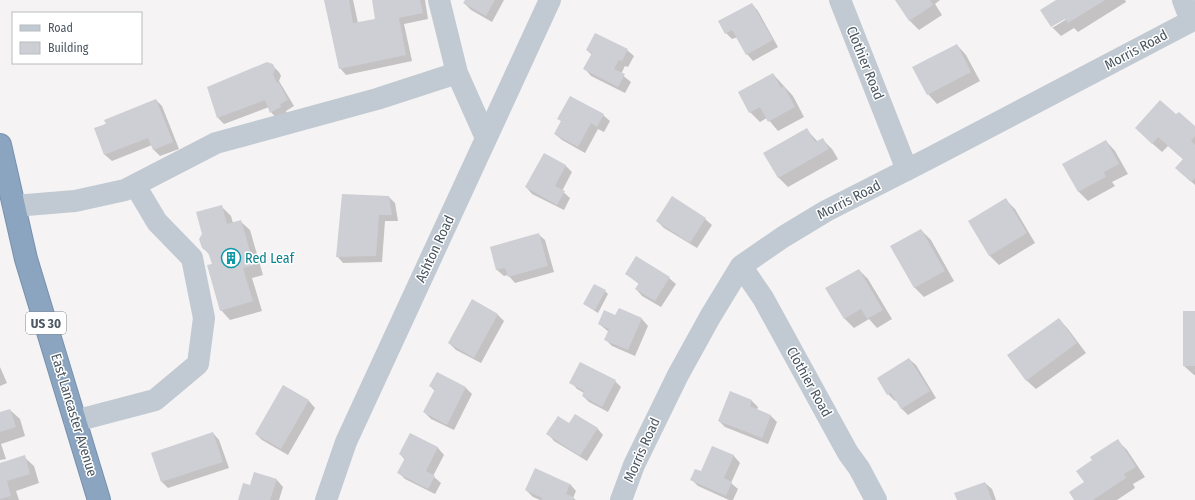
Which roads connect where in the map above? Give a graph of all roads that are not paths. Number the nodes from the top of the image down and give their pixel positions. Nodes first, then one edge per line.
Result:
1 (439, 0) edge
2 (550, 0) edge
3 (840, 0) edge
4 (1183, 0) edge
5 (1193, 20) edge
6 (457, 73) junction
7 (486, 138) junction
8 (0, 145) edge
9 (908, 170) junction
10 (135, 185) junction
11 (14, 206) junction
12 (740, 266) junction
13 (75, 421) junction
14 (99, 500) edge
15 (326, 500) edge
16 (621, 500) edge
17 (876, 500) edge

1 - 6 street
2 - 7 street, Ashton Road
3 - 9 street, Clothier Road
4 - 5 street
5 - 9 street, Morris Road
6 - 7 street
6 - 10 street
7 - 15 street, Ashton Road
8 - 11 highway, East Lancaster Avenue / US 30
9 - 12 street, Morris Road
10 - 11 street
10 - 13 street
11 - 13 highway, East Lancaster Avenue / US 30
12 - 16 street, Morris Road
12 - 17 street, Clothier Road
13 - 14 highway, East Lancaster Avenue / US 30

